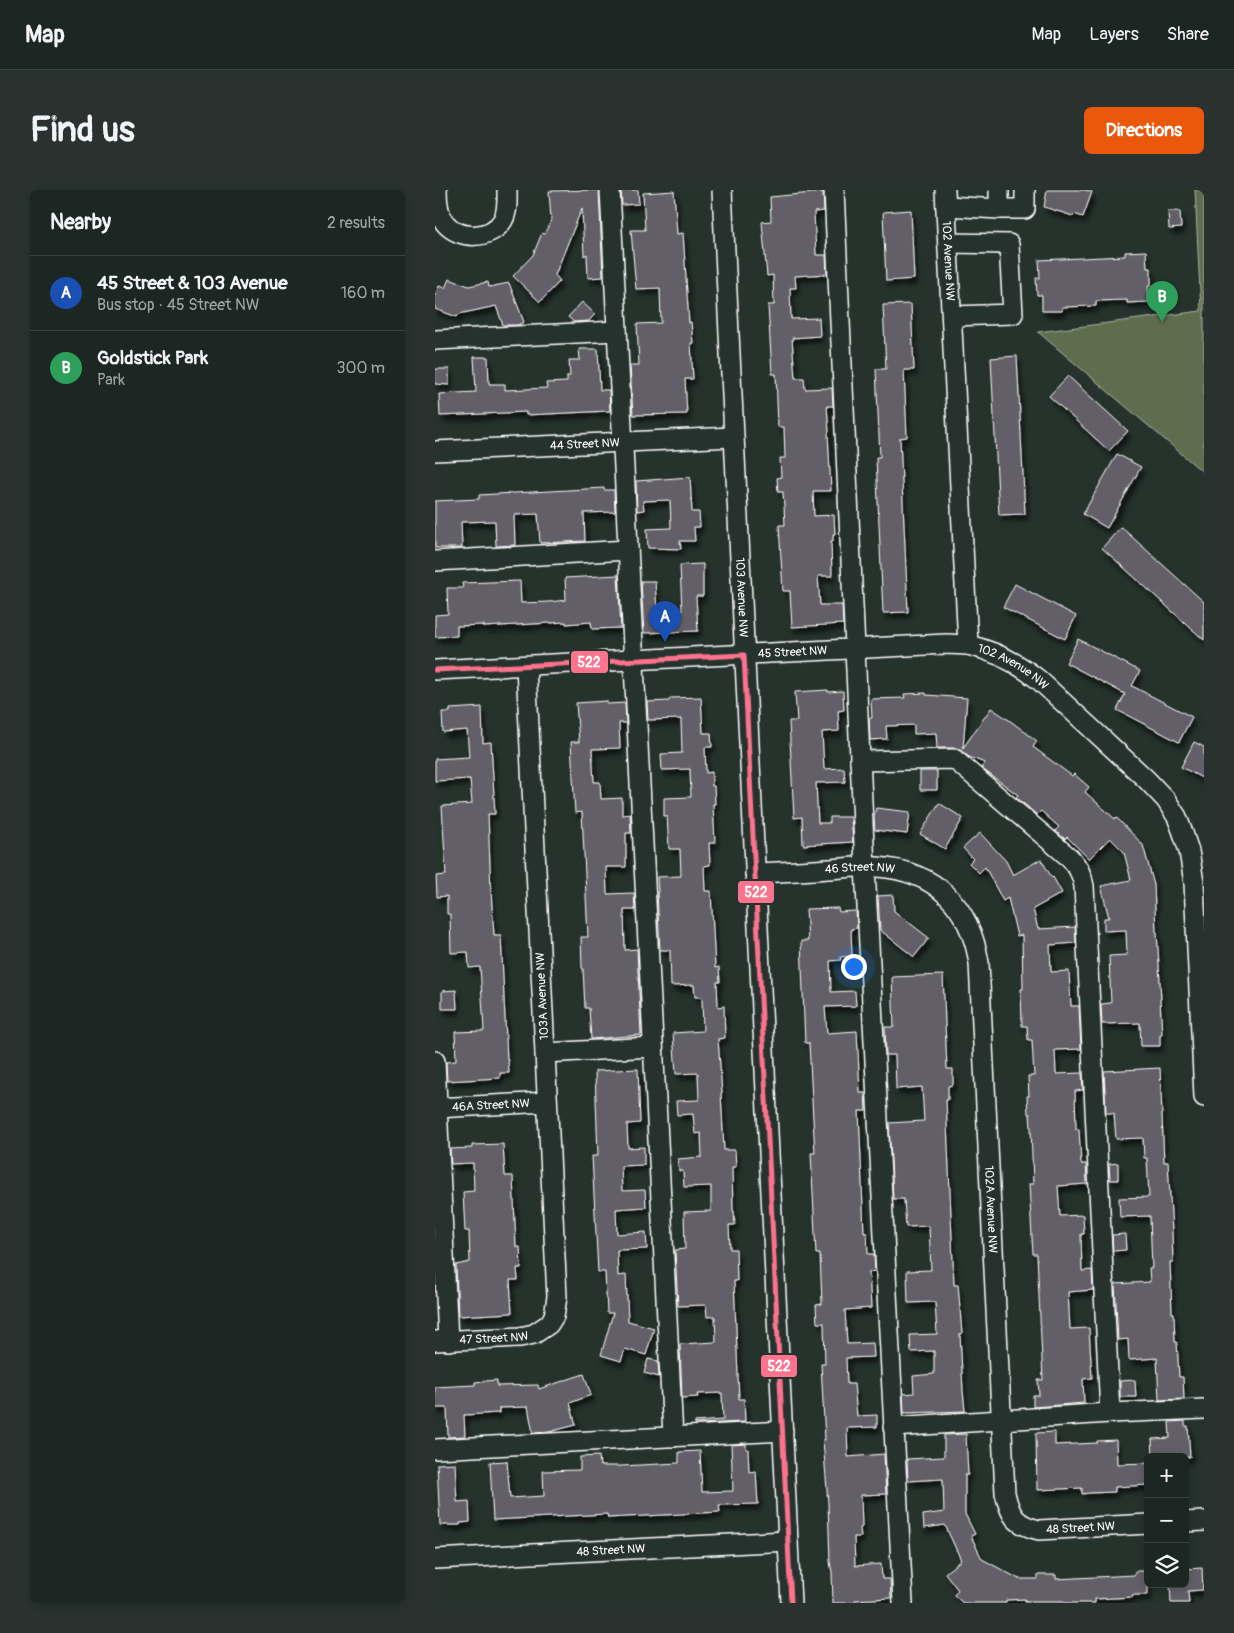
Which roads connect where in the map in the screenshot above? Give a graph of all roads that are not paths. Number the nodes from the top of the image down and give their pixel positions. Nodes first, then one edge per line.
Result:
1 (437, 190) edge
2 (507, 190) edge
3 (611, 190) edge
4 (722, 190) edge
5 (834, 190) edge
6 (999, 190) edge
7 (1025, 190) edge
8 (945, 198) edge
9 (999, 209) junction
10 (948, 244) junction
11 (952, 316) junction
12 (617, 331) junction
13 (435, 340) edge
14 (733, 437) junction
15 (623, 442) junction
16 (435, 451) edge
17 (628, 550) junction
18 (435, 561) edge
19 (969, 646) junction
20 (855, 650) junction
21 (744, 655) junction
22 (634, 660) junction
23 (526, 666) junction
24 (435, 670) edge
25 (860, 761) junction
26 (865, 867) junction
27 (755, 873) junction
28 (954, 902) joint
29 (653, 1047) junction
30 (545, 1053) junction
31 (435, 1061) edge
32 (1204, 1097) edge
33 (547, 1102) junction
34 (436, 1107) edge
35 (439, 1222) edge
36 (549, 1324) joint
37 (442, 1341) edge
38 (1204, 1410) edge
39 (1110, 1413) junction
40 (1001, 1421) junction
41 (893, 1427) junction
42 (783, 1431) junction
43 (673, 1437) junction
44 (435, 1449) edge
45 (1017, 1520) joint
46 (1204, 1521) edge
47 (1189, 1522) edge
48 (1144, 1524) edge
49 (788, 1541) junction
50 (435, 1559) edge
51 (791, 1603) edge
52 (903, 1603) edge

1 - 2 street
3 - 12 street
4 - 14 street, 103 Avenue NW
5 - 20 street
6 - 9 street
7 - 9 street
8 - 9 street
8 - 10 street, 102 Avenue NW
10 - 11 street, 102 Avenue NW
10 - 11 street
11 - 19 street, 102 Avenue NW
12 - 13 street
12 - 15 street
14 - 15 street, 44 Street NW
14 - 21 street, 103 Avenue NW
15 - 16 street, 44 Street NW
15 - 17 street
17 - 18 street
17 - 22 street
19 - 20 street, 45 Street NW
19 - 32 street, 102 Avenue NW
20 - 21 street, 45 Street NW
20 - 25 street
21 - 22 street, 45 Street NW
21 - 27 street, 103 Avenue NW
22 - 23 street, 45 Street NW
22 - 29 street
23 - 24 street, 45 Street NW
23 - 30 street, 103A Avenue NW
25 - 26 street
25 - 39 street
26 - 27 street, 46 Street NW
26 - 28 street, 46 Street NW
26 - 41 street
27 - 42 street, 103 Avenue NW
28 - 40 street, 102A Avenue NW
29 - 30 street
29 - 43 street
30 - 33 street, 103A Avenue NW
31 - 34 street
33 - 34 street, 46A Street NW
33 - 36 street, 103A Avenue NW
34 - 35 street
35 - 37 street
36 - 37 street, 47 Street NW
38 - 39 street
39 - 40 street
40 - 41 street
40 - 45 street, 102A Avenue NW
41 - 52 street
42 - 43 street
42 - 49 street, 103 Avenue NW
43 - 44 street
45 - 48 street, 48 Street NW
46 - 47 street
49 - 50 street, 48 Street NW
49 - 51 street, 103 Avenue NW

